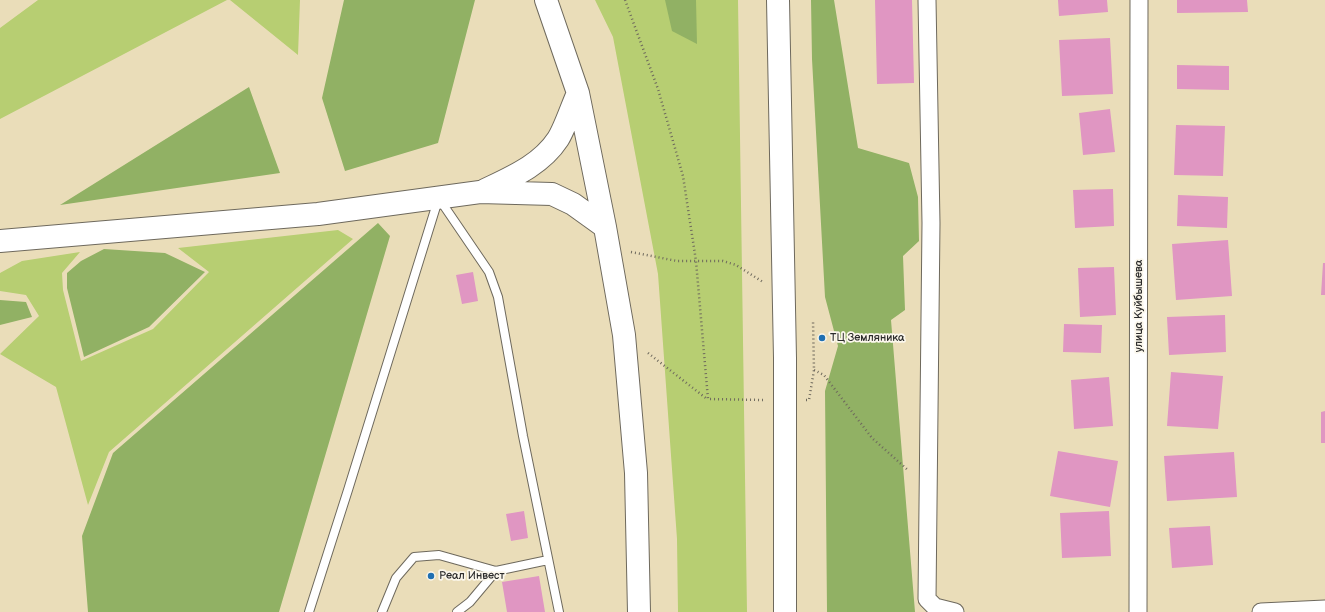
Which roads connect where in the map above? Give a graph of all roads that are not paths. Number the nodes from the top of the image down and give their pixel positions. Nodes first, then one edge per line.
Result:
1 (546, 0) edge
2 (778, 0) edge
3 (927, 0) edge
4 (1139, 0) edge
5 (578, 93) junction
6 (480, 192) junction
7 (438, 198) junction
8 (607, 238) junction
9 (0, 241) edge
10 (548, 560) junction
11 (496, 571) junction
12 (1325, 609) edge
13 (309, 612) edge
14 (382, 612) edge
15 (457, 612) edge
16 (559, 612) edge
17 (639, 612) edge
18 (785, 612) edge
19 (955, 612) edge
20 (1138, 612) edge
21 (1261, 612) edge

1 - 5 main road
2 - 18 main road
3 - 19 street
4 - 20 street, улица Куйбышева
5 - 6 main road
5 - 8 main road
6 - 7 main road
6 - 8 main road
7 - 9 main road
7 - 10 lane
7 - 13 lane
8 - 17 main road
10 - 11 lane
10 - 16 lane
11 - 14 lane
11 - 15 lane
12 - 21 street

